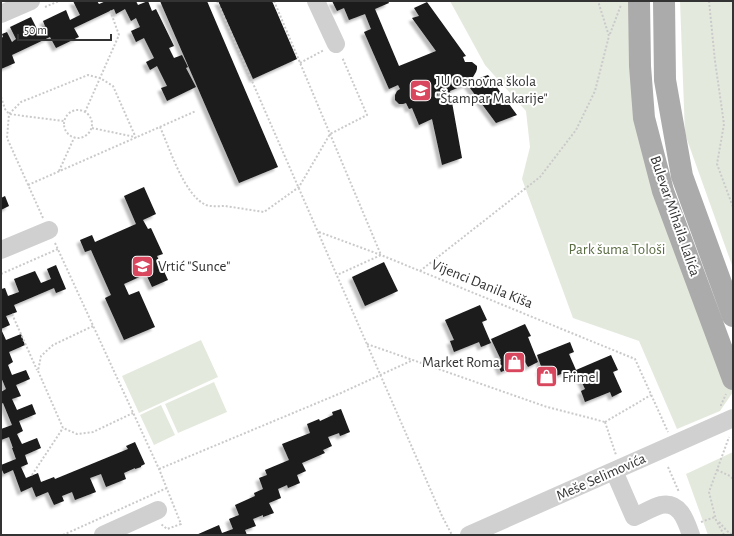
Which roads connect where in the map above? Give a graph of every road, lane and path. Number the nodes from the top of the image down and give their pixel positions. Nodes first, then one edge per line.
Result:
1 (31, 1) edge
2 (217, 1) edge
3 (274, 1) edge
4 (316, 1) edge
5 (598, 1) edge
6 (623, 1) edge
7 (639, 1) edge
8 (664, 1) edge
9 (709, 1) edge
10 (110, 10) dead end
11 (1, 14) edge
12 (609, 36) junction
13 (336, 44) junction
14 (300, 63) junction
15 (100, 78) junction
16 (1, 97) edge
17 (85, 112) junction
18 (196, 112) dead end
19 (9, 114) junction
20 (64, 121) junction
21 (160, 127) junction
22 (92, 128) junction
23 (330, 134) junction
24 (74, 138) junction
25 (136, 138) junction
26 (58, 172) junction
27 (28, 185) junction
28 (299, 187) junction
29 (733, 207) edge
30 (49, 230) junction
31 (318, 232) junction
32 (58, 249) junction
33 (1, 250) edge
34 (381, 255) junction
35 (420, 271) junction
36 (1, 274) edge
37 (337, 275) junction
38 (12, 314) dead end
39 (733, 316) edge
40 (93, 326) junction
41 (367, 344) junction
42 (413, 360) junction
43 (38, 371) junction
44 (381, 375) junction
45 (733, 379) edge
46 (652, 395) junction
47 (133, 413) junction
48 (605, 422) junction
49 (731, 426) edge
50 (63, 428) junction
51 (674, 444) junction
52 (668, 467) dead end
53 (617, 470) junction
54 (717, 470) junction
55 (32, 475) dead end
56 (733, 479) edge
57 (167, 488) dead end
58 (680, 496) dead end
59 (158, 510) dead end
60 (715, 518) junction
61 (696, 529) edge
62 (727, 530) junction
63 (476, 533) edge
64 (64, 535) edge
65 (103, 535) edge
66 (452, 535) edge
67 (725, 535) edge
68 (733, 535) edge

1 - 11 street
2 - 28 path
3 - 14 path
4 - 13 street
5 - 12 path
6 - 12 path
7 - 45 main road, Bulevar Mihaila Lalića
8 - 39 main road, Bulevar Mihaila Lalića
9 - 29 path
10 - 15 path
12 - 35 path
13 - 14 path
13 - 23 path
14 - 23 path
15 - 17 path
15 - 19 path
15 - 25 path
16 - 19 path
17 - 20 path
17 - 22 path
18 - 21 path
19 - 20 path
19 - 27 path
20 - 24 path
21 - 25 path
21 - 28 path
22 - 24 path
22 - 25 path
23 - 28 path
23 - 34 path
24 - 26 path
25 - 26 path
26 - 27 path
27 - 30 path
28 - 31 path
30 - 32 path
30 - 33 street
31 - 34 path, Vijenci Danila Kiša
31 - 37 path
32 - 36 path
32 - 40 path
34 - 35 path, Vijenci Danila Kiša
34 - 37 path
35 - 46 path, Vijenci Danila Kiša
37 - 41 path
38 - 43 path
40 - 43 path
40 - 47 path
41 - 42 path
41 - 44 path
42 - 44 path
42 - 48 path
43 - 50 path
44 - 47 path
44 - 66 path
46 - 48 path
46 - 51 path
47 - 50 path
48 - 53 path
49 - 51 street, Meše Selimovića
49 - 54 path
50 - 55 path
51 - 53 street, Meše Selimovića
52 - 58 path
53 - 61 street
53 - 63 street, Meše Selimovića
54 - 56 path
54 - 60 path
57 - 64 path
59 - 65 street
60 - 61 path
60 - 62 path
60 - 67 path
62 - 67 path
62 - 68 path

